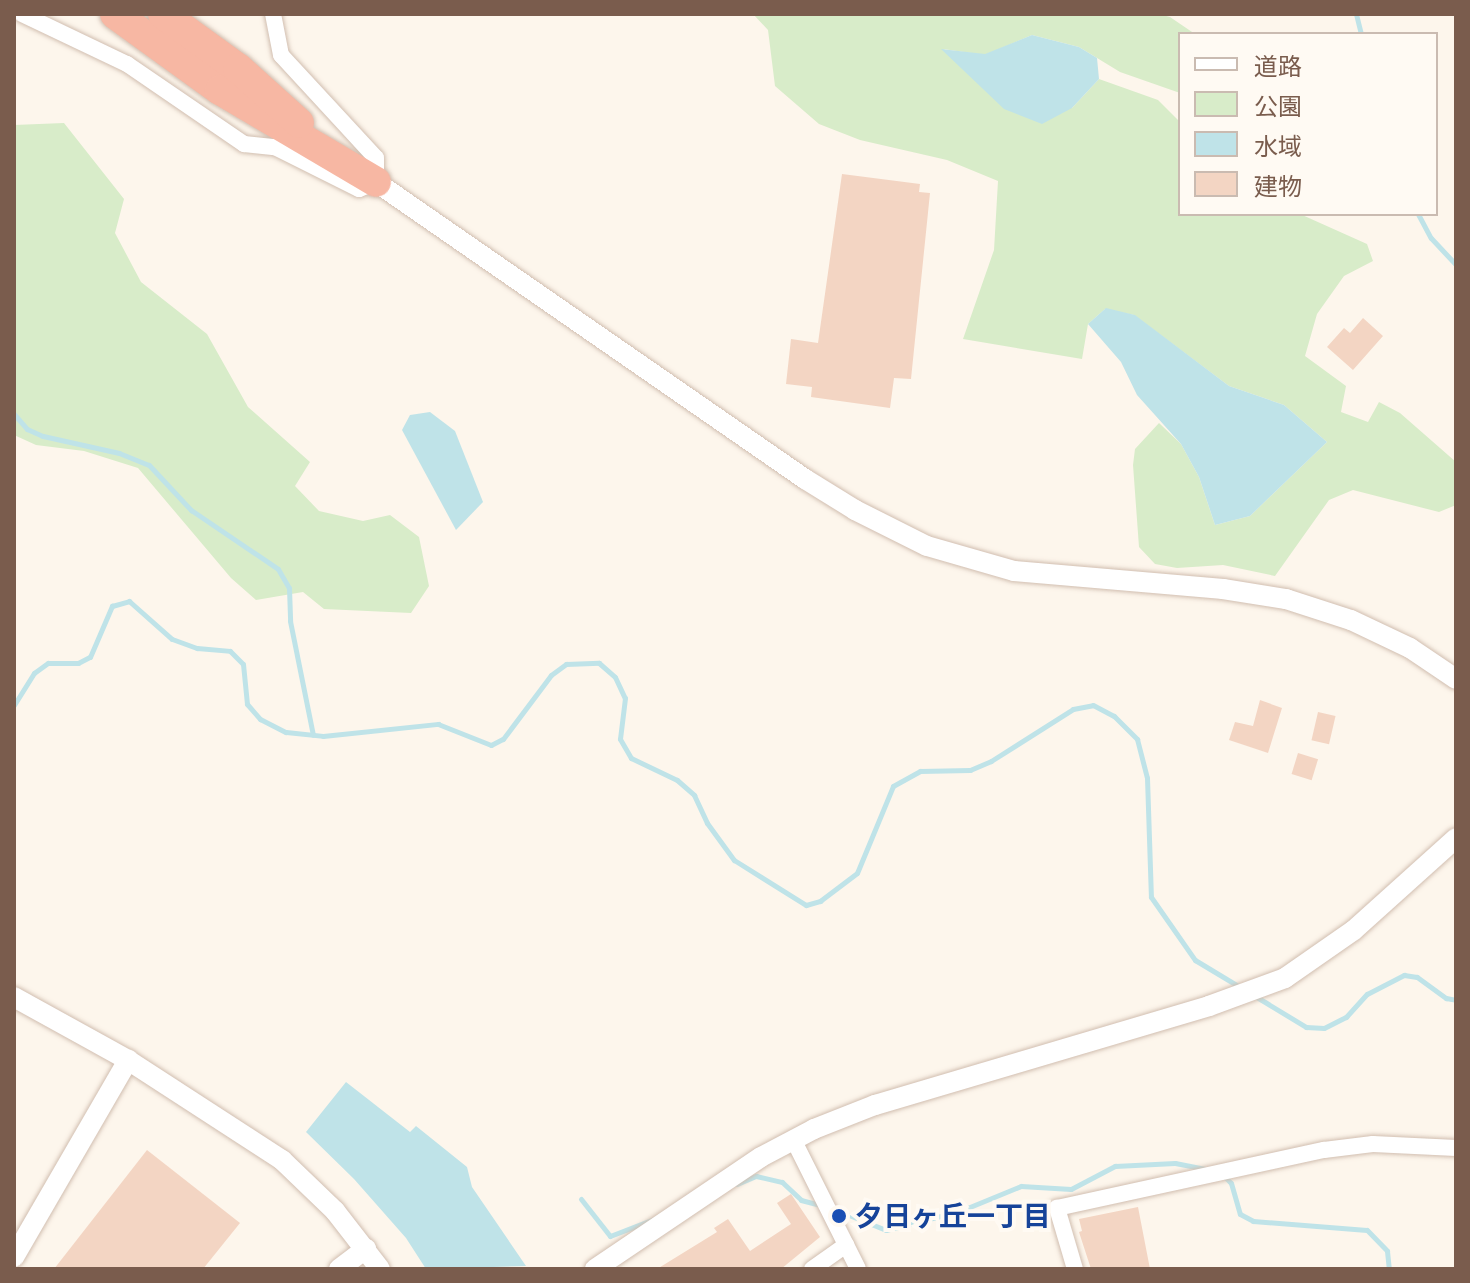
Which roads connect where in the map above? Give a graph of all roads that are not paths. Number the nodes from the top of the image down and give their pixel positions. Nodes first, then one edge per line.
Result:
1 (22, 14) edge
2 (115, 14) edge
3 (163, 14) edge
4 (273, 14) edge
5 (366, 176) junction
6 (1456, 679) edge
7 (1456, 838) edge
8 (14, 997) edge
9 (128, 1060) junction
10 (793, 1139) junction
11 (1456, 1148) edge
12 (846, 1245) junction
13 (366, 1249) junction
14 (14, 1257) edge
15 (339, 1269) edge
16 (380, 1269) edge
17 (595, 1269) edge
18 (812, 1269) edge
19 (858, 1269) edge
20 (1075, 1269) edge

1 - 5 street
2 - 5 highway
3 - 5 highway
4 - 5 street
5 - 6 street
7 - 10 street
8 - 9 street
9 - 13 street
9 - 14 street
10 - 12 street
10 - 17 street
11 - 20 street
12 - 18 street
12 - 19 street
13 - 15 street
13 - 16 street

